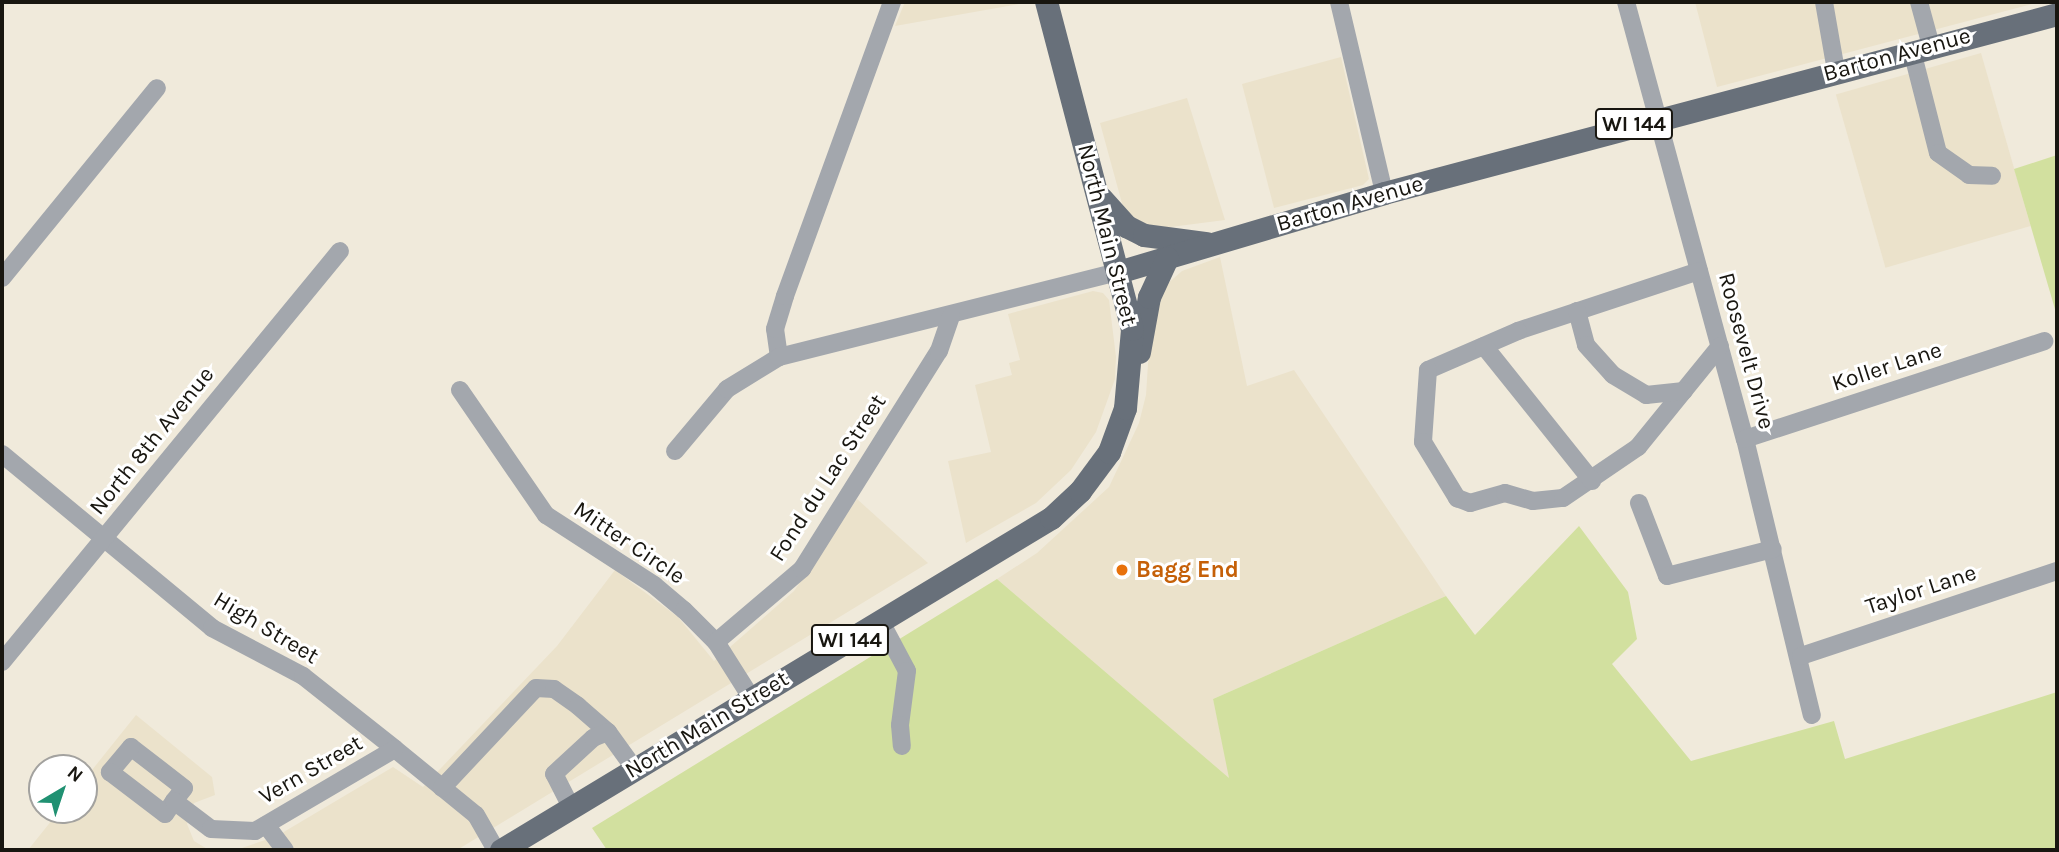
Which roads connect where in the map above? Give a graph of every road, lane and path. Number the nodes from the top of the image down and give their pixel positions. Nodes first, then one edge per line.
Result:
1 (892, 2) edge
2 (1046, 2) edge
3 (1339, 2) edge
4 (1626, 2) edge
5 (1824, 2) edge
6 (1919, 2) edge
7 (2057, 14) edge
8 (1921, 49) junction
9 (1836, 71) junction
10 (157, 88) dead end
11 (1657, 118) junction
12 (1992, 176) dead end
13 (1384, 193) junction
14 (1099, 196) junction
15 (1213, 244) junction
16 (340, 251) dead end
17 (1167, 258) junction
18 (1699, 271) junction
19 (1118, 272) junction
20 (2, 278) edge
21 (1577, 311) junction
22 (951, 316) junction
23 (2045, 341) dead end
24 (1484, 346) junction
25 (1720, 346) junction
26 (779, 357) junction
27 (1132, 373) junction
28 (460, 390) dead end
29 (1684, 391) junction
30 (1745, 439) junction
31 (675, 451) dead end
32 (2, 453) edge
33 (1592, 481) junction
34 (1639, 503) dead end
35 (103, 541) junction
36 (1773, 548) junction
37 (2057, 571) edge
38 (881, 622) junction
39 (716, 642) junction
40 (1801, 656) junction
41 (2, 662) edge
42 (752, 699) junction
43 (1812, 715) dead end
44 (608, 733) junction
45 (902, 746) dead end
46 (395, 749) junction
47 (634, 768) junction
48 (442, 788) junction
49 (174, 801) dead end
50 (571, 807) junction
51 (266, 825) junction
52 (285, 850) edge
53 (502, 850) edge

1 - 26 street
2 - 14 main road, North Main Street
3 - 13 street
4 - 11 street, Roosevelt Drive
5 - 9 street
6 - 8 street
7 - 8 main road, Barton Avenue / WI 144
8 - 9 main road, Barton Avenue / WI 144
8 - 12 street
9 - 11 main road, Barton Avenue / WI 144
10 - 20 street
11 - 13 main road, Barton Avenue / WI 144
11 - 18 street, Roosevelt Drive
13 - 15 main road, Barton Avenue / WI 144
14 - 15 main road
14 - 19 main road, North Main Street
15 - 17 main road, Barton Avenue / WI 144
16 - 35 street, North 8th Avenue
17 - 19 main road, Barton Avenue / WI 144
17 - 27 main road
18 - 21 street
18 - 25 street, Roosevelt Drive
19 - 22 street, Barton Avenue
19 - 27 main road, North Main Street / WI 144
21 - 24 street
21 - 29 street
22 - 26 street, Barton Avenue
22 - 39 street, Fond du Lac Street
23 - 30 street, Koller Lane
24 - 33 street
24 - 33 street
25 - 29 street
25 - 30 street, Roosevelt Drive
26 - 31 street, Barton Avenue
27 - 38 main road, North Main Street / WI 144
28 - 39 street, Mitter Circle
29 - 33 street
30 - 36 street, Roosevelt Drive
32 - 35 street, High Street
34 - 36 street
35 - 41 street, North 8th Avenue
35 - 46 street, High Street
36 - 40 street, Roosevelt Drive
37 - 40 street, Taylor Lane
38 - 42 main road, North Main Street / WI 144
38 - 45 street
39 - 42 street, Mitter Circle
40 - 43 street, Roosevelt Drive
42 - 47 main road, North Main Street / WI 144
44 - 47 street
44 - 48 street
44 - 50 street
46 - 48 street, High Street
46 - 51 street, Vern Street
47 - 50 main road, North Main Street / WI 144
48 - 53 street, High Street
49 - 51 street, Vern Street
50 - 53 main road, North Main Street / WI 144
51 - 52 street

